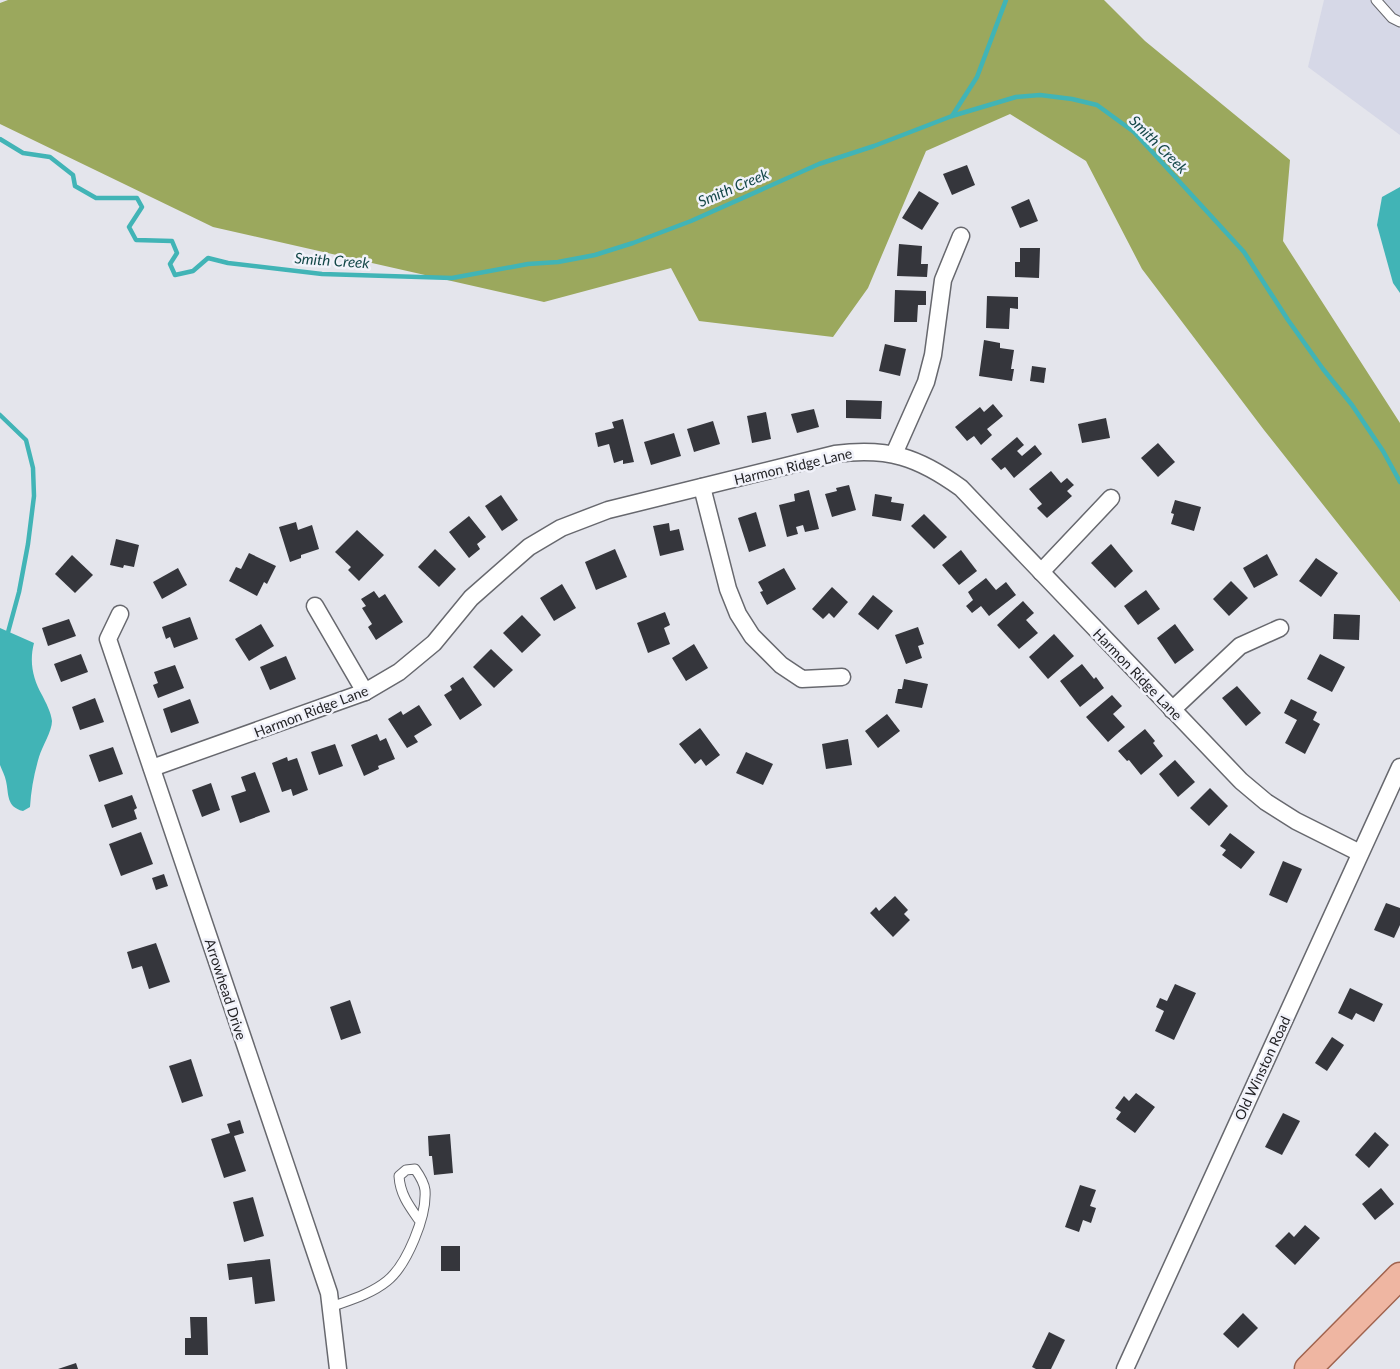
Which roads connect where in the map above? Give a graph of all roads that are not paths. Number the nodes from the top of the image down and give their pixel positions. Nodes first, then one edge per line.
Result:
1 (1376, 0) edge
2 (1400, 22) edge
3 (961, 236) dead end
4 (894, 454) junction
5 (702, 487) junction
6 (1111, 498) dead end
7 (1041, 572) junction
8 (315, 606) dead end
9 (120, 614) dead end
10 (1280, 628) dead end
11 (842, 677) dead end
12 (365, 692) junction
13 (1172, 710) junction
14 (1400, 767) edge
15 (152, 768) junction
16 (1360, 853) junction
17 (420, 1220) junction
18 (1400, 1276) edge
19 (331, 1307) junction
20 (338, 1369) edge
21 (1125, 1369) edge
22 (1308, 1369) edge

1 - 2 lane
3 - 4 street
4 - 5 street, Harmon Ridge Lane
4 - 7 street, Harmon Ridge Lane
5 - 11 street
5 - 12 street, Harmon Ridge Lane
6 - 7 street
7 - 13 street, Harmon Ridge Lane
8 - 12 street
9 - 15 street, Arrowhead Drive
10 - 13 street
12 - 15 street, Harmon Ridge Lane
13 - 16 street, Harmon Ridge Lane
14 - 16 street, Old Winston Road
15 - 19 street, Arrowhead Drive
16 - 21 street, Old Winston Road
17 - 17 lane
17 - 19 lane
18 - 22 main road
19 - 20 street, Arrowhead Drive

